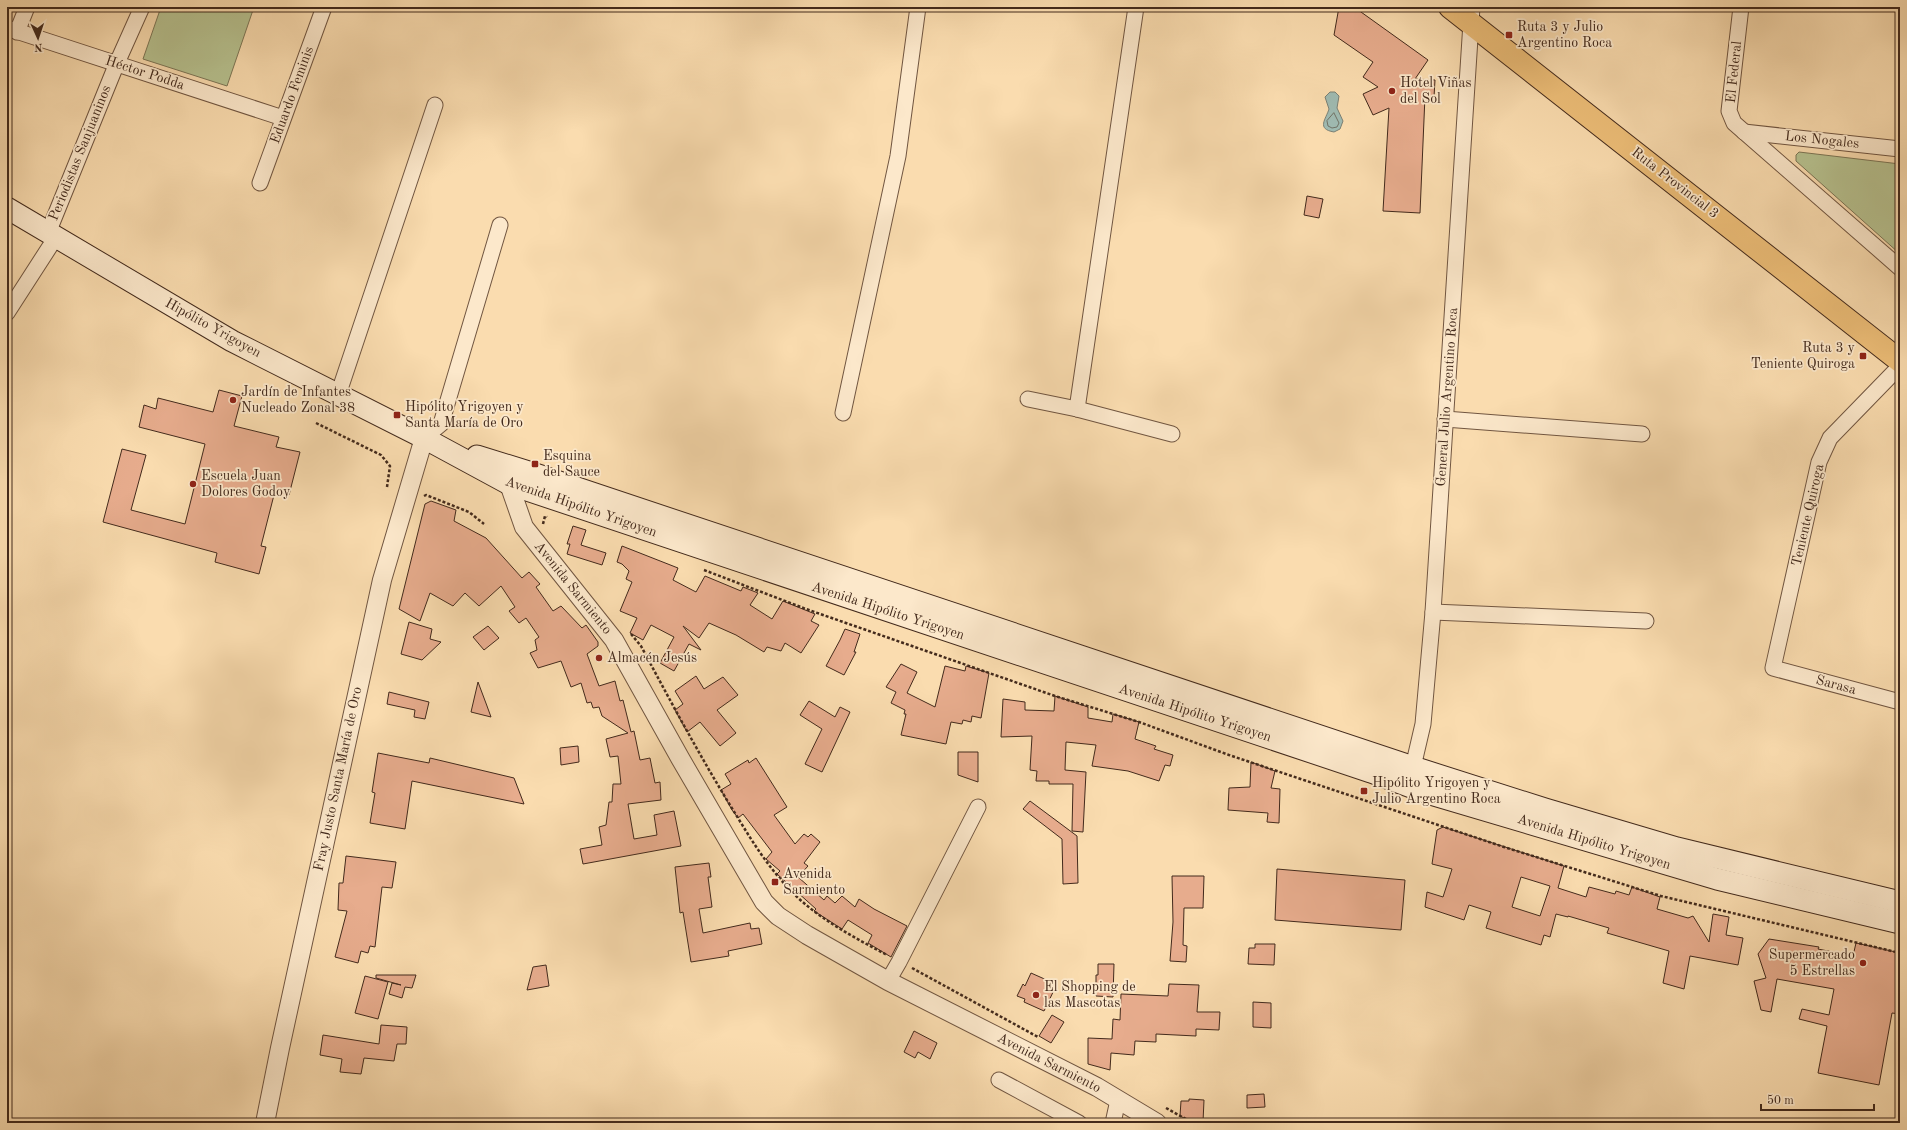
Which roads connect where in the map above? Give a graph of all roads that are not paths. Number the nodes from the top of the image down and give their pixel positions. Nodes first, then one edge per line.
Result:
1 (27, 7) edge
2 (142, 7) edge
3 (324, 7) edge
4 (918, 7) edge
5 (1136, 7) edge
6 (1450, 7) edge
7 (1741, 7) edge
8 (1472, 15) edge
9 (12, 30) edge
10 (117, 63) junction
11 (435, 105) dead end
12 (283, 118) junction
13 (1744, 132) junction
14 (1900, 149) edge
15 (260, 183) dead end
16 (7, 208) edge
17 (500, 225) dead end
18 (52, 235) junction
19 (1900, 268) edge
20 (7, 313) edge
21 (1900, 361) edge
22 (1900, 366) edge
23 (338, 395) junction
24 (1028, 399) dead end
25 (1077, 409) junction
26 (843, 413) dead end
27 (1445, 419) junction
28 (1172, 434) dead end
29 (1642, 434) dead end
30 (424, 438) junction
31 (509, 476) junction
32 (1433, 612) junction
33 (1646, 621) dead end
34 (1773, 668) joint
35 (1900, 702) edge
36 (1409, 776) junction
37 (978, 807) dead end
38 (1893, 900) edge
39 (1890, 921) edge
40 (888, 980) junction
41 (999, 1080) dead end
42 (1118, 1100) junction
43 (1160, 1115) edge
44 (265, 1123) edge
45 (1079, 1123) edge
46 (1113, 1123) edge

1 - 9 street
2 - 10 street, Periodistas Sanjuaninos
3 - 12 street, Eduardo Feminis
4 - 26 street
5 - 25 street
6 - 8 main road, Ruta Provincial 3
7 - 13 street, El Federal
8 - 21 main road, Ruta Provincial 3
8 - 27 street, General Julio Argentino Roca
9 - 10 street, Héctor Podda
10 - 12 street, Héctor Podda
10 - 18 street, Periodistas Sanjuaninos
11 - 23 street
12 - 15 street, Eduardo Feminis
13 - 14 street, Los Nogales
13 - 19 street, El Federal
16 - 18 main road, Hipólito Yrigoyen
17 - 30 street
18 - 20 street, Periodistas Sanjuaninos
18 - 23 main road, Hipólito Yrigoyen
22 - 34 street, Teniente Quiroga
23 - 30 main road, Hipólito Yrigoyen
24 - 25 street
25 - 28 street
27 - 29 street
27 - 32 street, General Julio Argentino Roca
30 - 31 main road, Avenida Hipólito Yrigoyen
30 - 44 street, Fray Justo Santa María de Oro
31 - 36 main road, Avenida Hipólito Yrigoyen
31 - 40 street, Avenida Sarmiento
32 - 33 street
32 - 36 street, General Julio Argentino Roca
34 - 35 street, Sarasa
36 - 38 main road, Avenida Hipólito Yrigoyen
36 - 39 main road, Avenida Hipólito Yrigoyen
37 - 40 street
38 - 39 main road
40 - 42 street, Avenida Sarmiento
41 - 45 street
42 - 43 street, Avenida Sarmiento
42 - 46 street

